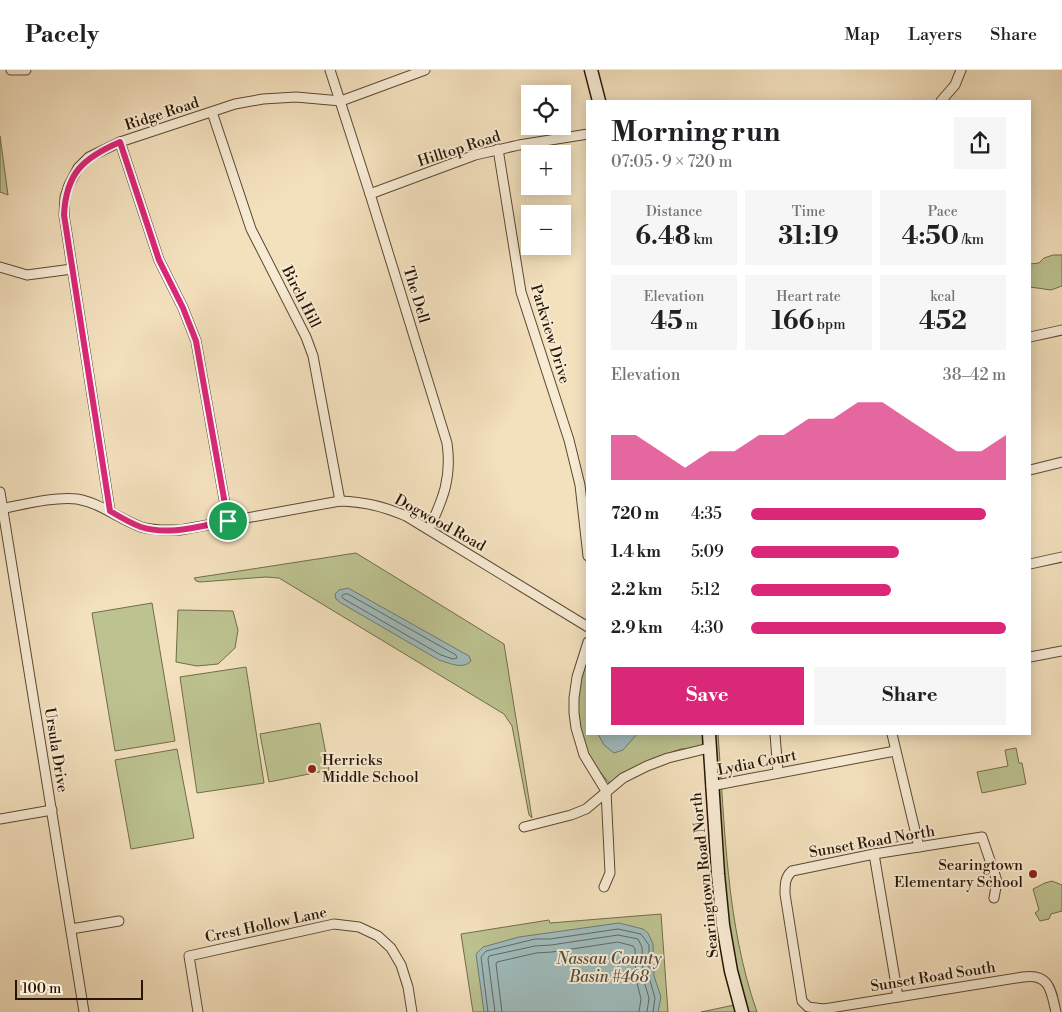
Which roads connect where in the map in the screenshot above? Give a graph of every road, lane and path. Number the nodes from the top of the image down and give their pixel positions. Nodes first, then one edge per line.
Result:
1 (11, 70) edge
2 (26, 70) edge
3 (330, 70) edge
4 (425, 70) edge
5 (591, 70) edge
6 (961, 70) edge
7 (598, 100) edge
8 (942, 100) edge
9 (341, 101) junction
10 (212, 112) junction
11 (586, 134) edge
12 (120, 142) junction
13 (498, 149) junction
14 (370, 194) junction
15 (0, 267) edge
16 (72, 269) junction
17 (1062, 330) edge
18 (1031, 337) edge
19 (1062, 462) edge
20 (1031, 470) edge
21 (0, 492) edge
22 (340, 501) junction
23 (1, 509) edge
24 (110, 511) junction
25 (228, 521) junction
26 (429, 529) junction
27 (586, 538) edge
28 (1062, 557) edge
29 (1031, 564) edge
30 (586, 627) edge
31 (586, 649) edge
32 (1062, 651) edge
33 (1031, 657) edge
34 (709, 735) edge
35 (775, 735) edge
36 (892, 735) edge
37 (709, 748) junction
38 (895, 751) junction
39 (778, 773) junction
40 (712, 786) junction
41 (606, 791) junction
42 (52, 810) junction
43 (0, 819) edge
44 (524, 827) dead end
45 (919, 847) junction
46 (874, 854) junction
47 (604, 887) dead end
48 (994, 898) dead end
49 (119, 921) dead end
50 (71, 929) junction
51 (800, 993) joint
52 (898, 997) junction
53 (84, 1012) edge
54 (198, 1012) edge
55 (412, 1012) edge
56 (742, 1012) edge
57 (1056, 1012) edge

1 - 2 street
3 - 9 street, The Dell
4 - 9 street, Ridge Road
5 - 7 main road
6 - 8 street
9 - 10 street, Ridge Road
9 - 14 street, The Dell
10 - 12 street, Ridge Road
10 - 22 street, Birch Hill
11 - 13 street, Hilltop Road
12 - 16 street, Ridge Road
12 - 25 street
13 - 14 street, Hilltop Road
13 - 27 street, Parkview Drive
14 - 26 street, The Dell
15 - 16 street
16 - 24 street, Ridge Road
17 - 18 street
19 - 20 street
21 - 23 street, Ursula Drive
22 - 25 street, Dogwood Road
22 - 26 street, Dogwood Road
23 - 24 street, Dogwood Road
23 - 42 street, Ursula Drive
24 - 25 street, Dogwood Road
26 - 30 street, Dogwood Road
28 - 29 street
31 - 41 street
32 - 33 street
34 - 37 main road, Searingtown Road North
35 - 39 street
36 - 38 street
37 - 40 main road, Searingtown Road North
37 - 41 street
38 - 39 street, Lydia Court
38 - 45 street
39 - 40 street, Lydia Court
40 - 56 main road, Searingtown Road North
41 - 44 street
41 - 47 street
42 - 43 street
42 - 50 street, Ursula Drive
45 - 46 street, Sunset Road North
45 - 48 street, Sunset Road North
46 - 51 street, Sunset Road North
46 - 52 street
49 - 50 street
50 - 53 street, Ursula Drive
51 - 52 street, Sunset Road South
52 - 57 street, Sunset Road South
54 - 55 street, Crest Hollow Lane

